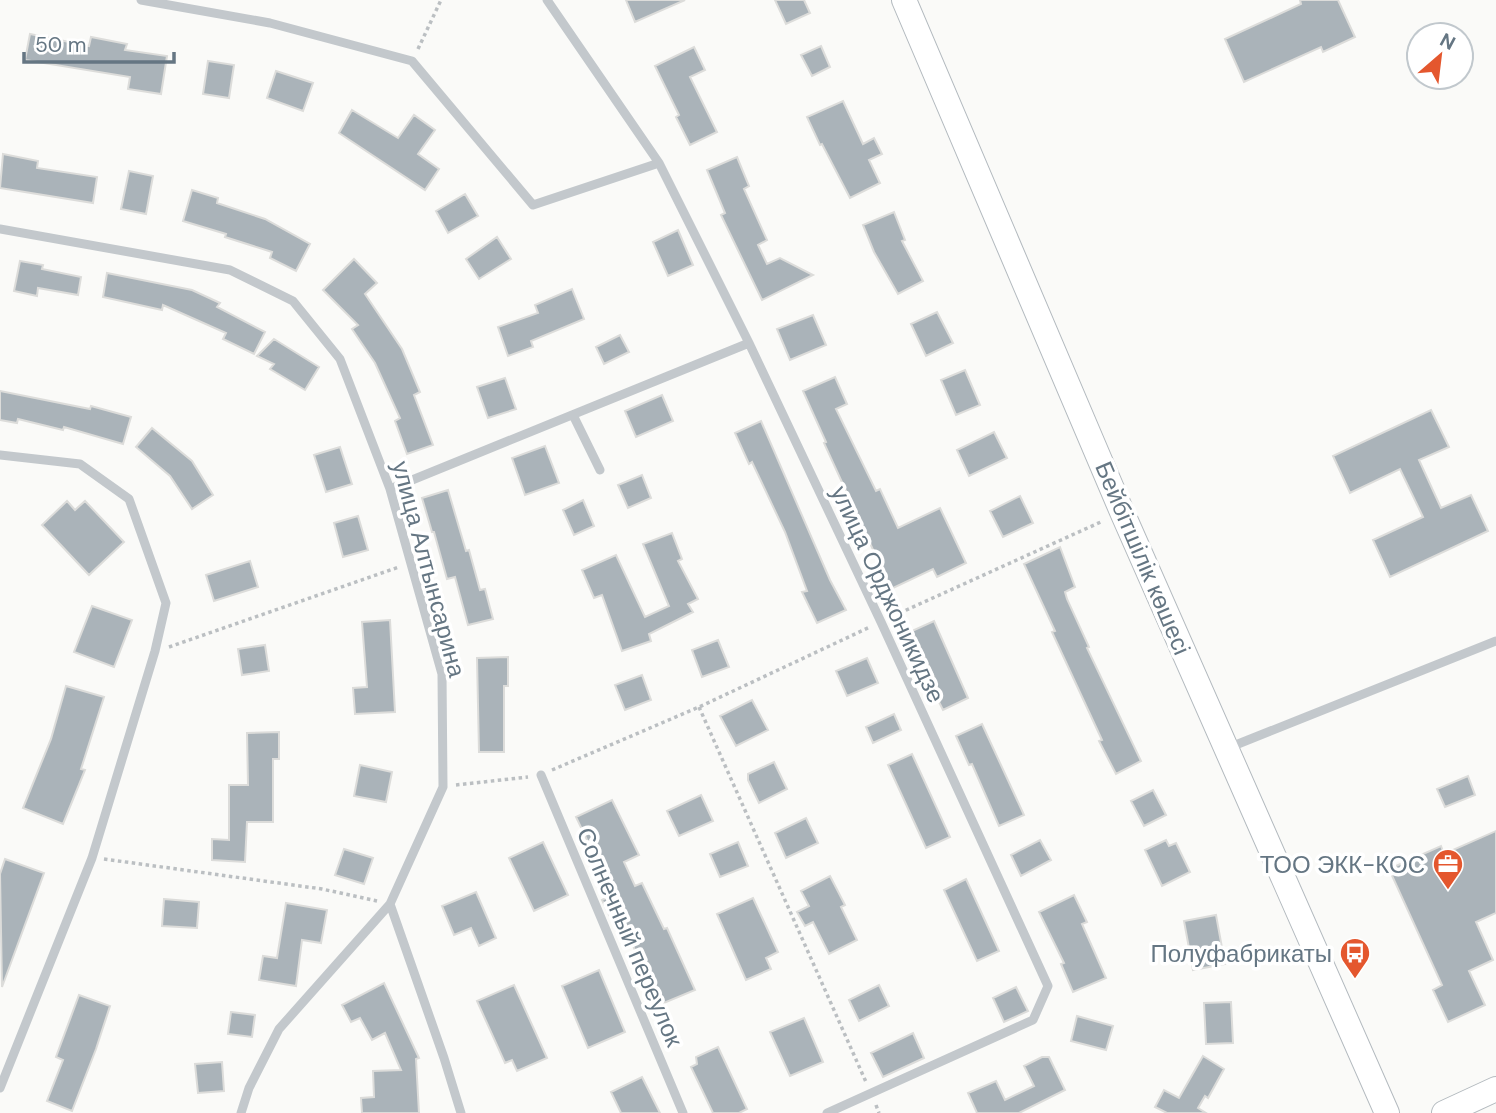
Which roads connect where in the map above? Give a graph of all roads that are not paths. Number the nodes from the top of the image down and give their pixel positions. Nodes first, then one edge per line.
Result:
1 (141, 0) edge
2 (547, 0) edge
3 (904, 0) edge
4 (659, 163) junction
5 (0, 229) edge
6 (749, 343) junction
7 (573, 415) junction
8 (0, 455) edge
9 (600, 470) dead end
10 (390, 489) junction
11 (1496, 641) edge
12 (1226, 749) junction
13 (541, 775) road end
14 (390, 904) junction
15 (0, 1088) edge
16 (1496, 1089) edge
17 (241, 1113) edge
18 (461, 1113) edge
19 (683, 1113) edge
20 (827, 1113) edge
21 (1387, 1113) edge
22 (1444, 1113) edge

1 - 4 lane
2 - 4 lane, улица Орджоникидзе
3 - 12 street, Бейбітшілік көшесі
4 - 6 lane, улица Орджоникидзе
5 - 10 lane, улица Алтынсарина
6 - 7 lane
6 - 20 lane, улица Орджоникидзе
7 - 9 lane
7 - 10 lane
8 - 15 lane
10 - 14 lane, улица Алтынсарина
11 - 12 lane
12 - 21 street, Бейбітшілік көшесі
13 - 19 lane, Солнечный переулок
14 - 17 lane, улица Алтынсарина
14 - 18 lane
16 - 22 street

